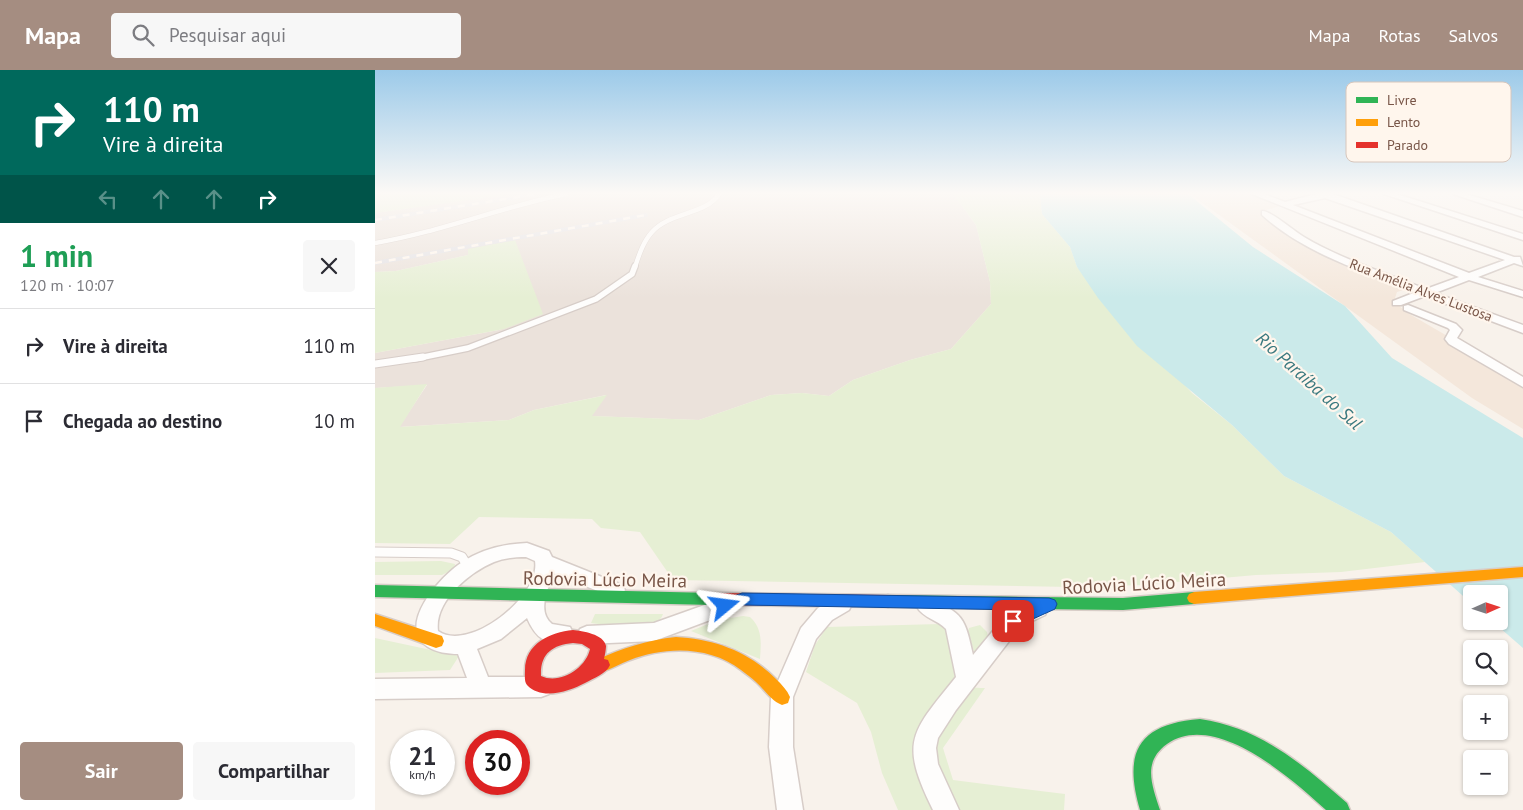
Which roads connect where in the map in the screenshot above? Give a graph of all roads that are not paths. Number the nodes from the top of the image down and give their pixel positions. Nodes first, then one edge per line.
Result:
1 (439, 229) edge
2 (655, 229) edge
3 (1286, 229) edge
4 (1345, 229) edge
5 (1426, 229) edge
6 (1496, 229) edge
7 (1523, 237) edge
8 (375, 243) edge
9 (1520, 260) edge
10 (1469, 276) junction
11 (1423, 292) junction
12 (1523, 294) edge
13 (1523, 329) edge
14 (375, 364) edge
15 (1523, 383) edge
16 (375, 552) edge
17 (545, 562) junction
18 (467, 567) junction
19 (1523, 572) edge
20 (375, 591) edge
21 (441, 593) junction
22 (534, 595) junction
23 (635, 598) junction
24 (742, 599) junction
25 (850, 599) junction
26 (917, 602) junction
27 (1049, 604) junction
28 (375, 620) edge
29 (582, 634) junction
30 (436, 642) junction
31 (464, 644) junction
32 (579, 678) junction
33 (967, 679) junction
34 (547, 687) junction
35 (375, 689) edge
36 (482, 689) junction
37 (782, 697) junction
38 (790, 810) edge
39 (947, 810) edge
40 (1150, 810) edge
41 (1340, 810) edge

1 - 8 lane
2 - 14 lane
3 - 11 street, Rua Amélia Alves Lustosa
4 - 10 street
5 - 9 street
6 - 7 street
9 - 10 street
10 - 11 street
10 - 12 street
11 - 13 street, Rua Amélia Alves Lustosa
11 - 15 street
16 - 18 lane
17 - 18 street
17 - 22 street
17 - 23 street
18 - 21 street
19 - 27 main road, Rodovia Lúcio Meira
20 - 21 main road, Rodovia Lúcio Meira
21 - 22 main road, Rodovia Lúcio Meira
21 - 30 street
22 - 23 main road, Rodovia Lúcio Meira
22 - 29 street
22 - 31 street
23 - 24 main road, Rodovia Lúcio Meira
24 - 25 main road, Rodovia Lúcio Meira
24 - 29 street
25 - 26 main road, Rodovia Lúcio Meira
25 - 37 street
26 - 27 main road, Rodovia Lúcio Meira
26 - 33 street
27 - 33 street
28 - 30 main road
29 - 32 main road
29 - 34 main road
30 - 31 street
31 - 36 street
32 - 34 main road
32 - 37 main road
33 - 39 street
34 - 36 street
35 - 36 street
37 - 38 street
40 - 41 main road

